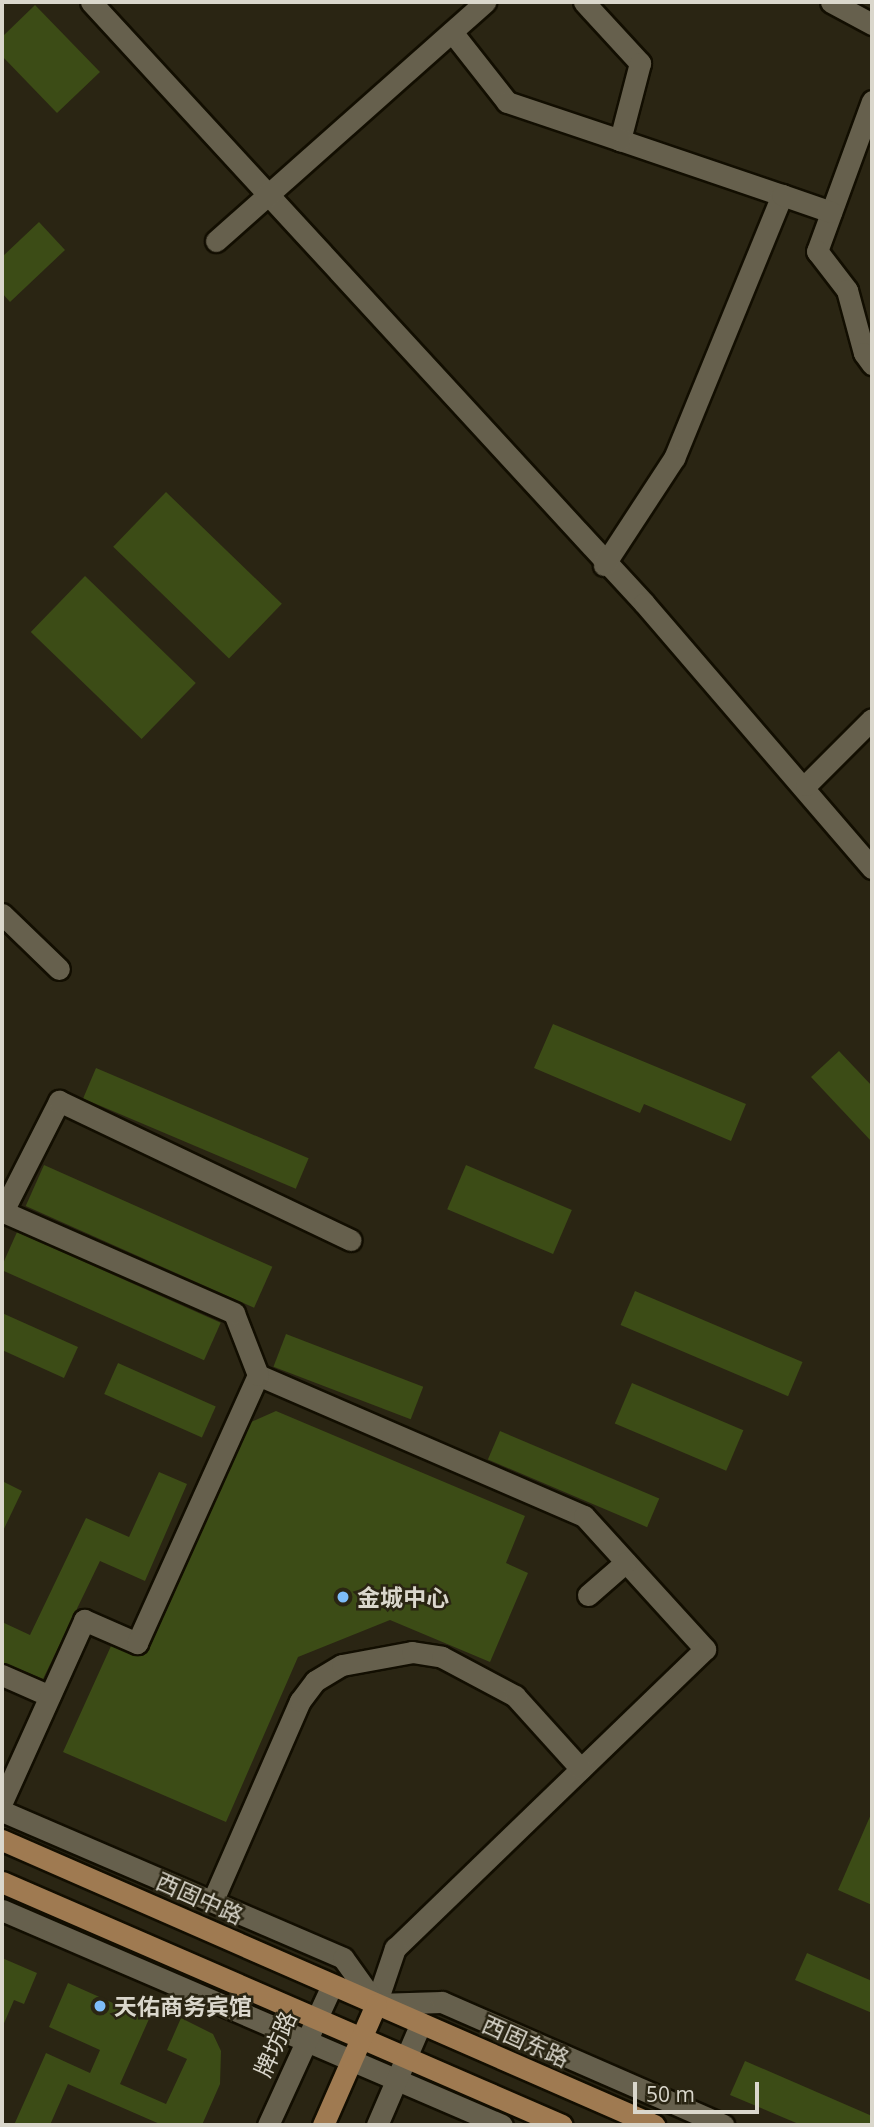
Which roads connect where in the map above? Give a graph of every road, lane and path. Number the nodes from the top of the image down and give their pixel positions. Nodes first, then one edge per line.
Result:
1 (485, 2) edge
2 (584, 2) edge
3 (831, 2) edge
4 (102, 5) edge
5 (872, 24) edge
6 (452, 32) junction
7 (872, 101) edge
8 (620, 140) junction
9 (782, 195) junction
10 (269, 197) junction
11 (831, 212) junction
12 (216, 241) dead end
13 (872, 364) edge
14 (604, 565) junction
15 (872, 719) edge
16 (806, 785) junction
17 (872, 868) edge
18 (2, 915) edge
19 (59, 969) dead end
20 (2, 1212) edge
21 (351, 1240) dead end
22 (258, 1375) junction
23 (626, 1562) junction
24 (588, 1595) dead end
25 (2, 1675) edge
26 (50, 1696) junction
27 (581, 1769) junction
28 (2, 1802) edge
29 (2, 1811) edge
30 (2, 1840) edge
31 (2, 1881) edge
32 (213, 1900) junction
33 (2, 1910) edge
34 (332, 1984) junction
35 (376, 2004) junction
36 (314, 2018) junction
37 (421, 2023) junction
38 (360, 2038) junction
39 (304, 2042) junction
40 (407, 2058) junction
41 (350, 2062) junction
42 (398, 2079) junction
43 (268, 2125) edge
44 (323, 2125) edge
45 (377, 2125) edge
46 (502, 2125) edge
47 (562, 2125) edge
48 (654, 2125) edge
49 (723, 2125) edge

1 - 6 street
2 - 8 street
3 - 5 street
4 - 10 street
6 - 8 street
6 - 10 street
7 - 11 street
8 - 9 street
9 - 11 street
9 - 14 street
10 - 12 street
10 - 14 street
11 - 13 street
14 - 16 street
15 - 16 street
16 - 17 street
18 - 19 street
20 - 21 street
20 - 22 street
22 - 23 street
22 - 26 street
23 - 24 street
23 - 27 street
25 - 26 street
26 - 28 street
27 - 32 street
27 - 35 street
29 - 32 street
30 - 34 main road, 西固中路
31 - 36 main road
32 - 35 street
33 - 39 street
34 - 35 main road, 西固中路
34 - 36 street, 牌坊路
35 - 37 main road, 西固东路
35 - 38 main road
35 - 49 street
36 - 38 main road
36 - 39 street, 牌坊路
37 - 40 street
37 - 48 main road, 西固东路
38 - 40 main road
38 - 41 main road
39 - 41 street
39 - 43 street, 牌坊路
40 - 42 street
40 - 47 main road
41 - 42 street
41 - 44 main road
42 - 45 street
42 - 46 street

